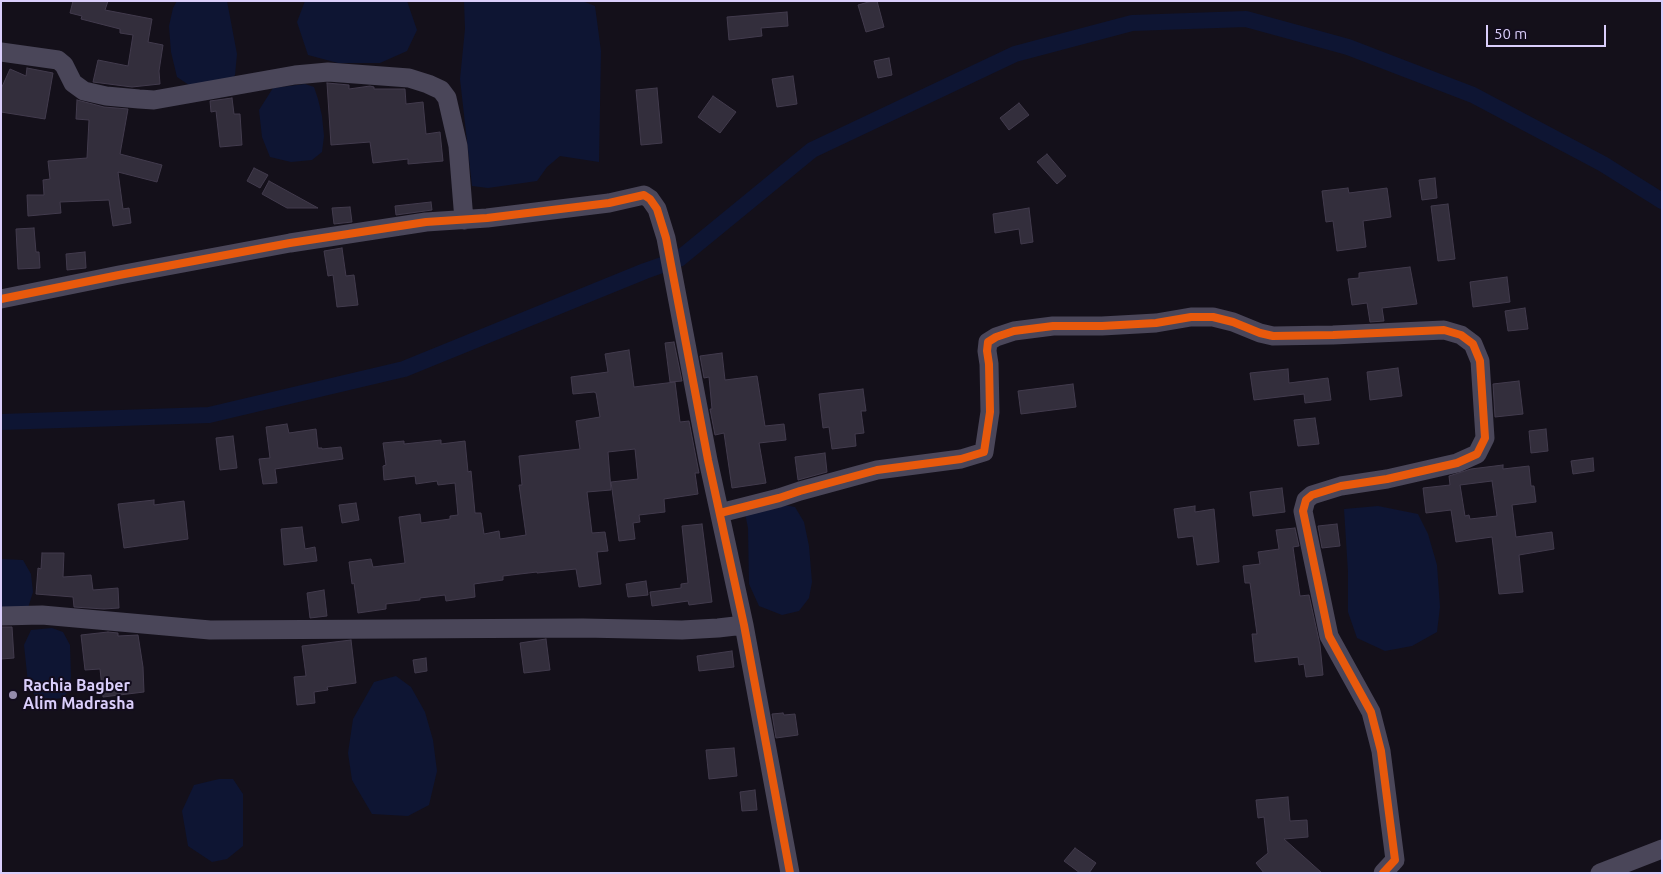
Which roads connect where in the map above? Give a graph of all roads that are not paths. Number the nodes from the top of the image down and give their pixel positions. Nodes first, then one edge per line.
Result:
1 (1, 52) edge
2 (464, 220) junction
3 (1, 299) edge
4 (720, 513) junction
5 (1, 616) edge
6 (744, 625) junction
7 (1662, 849) edge
8 (790, 873) edge
9 (1383, 873) edge
10 (1600, 873) edge

1 - 2 street
2 - 3 street
2 - 4 street
4 - 6 street
4 - 9 street
5 - 6 street
6 - 8 street
7 - 10 street

